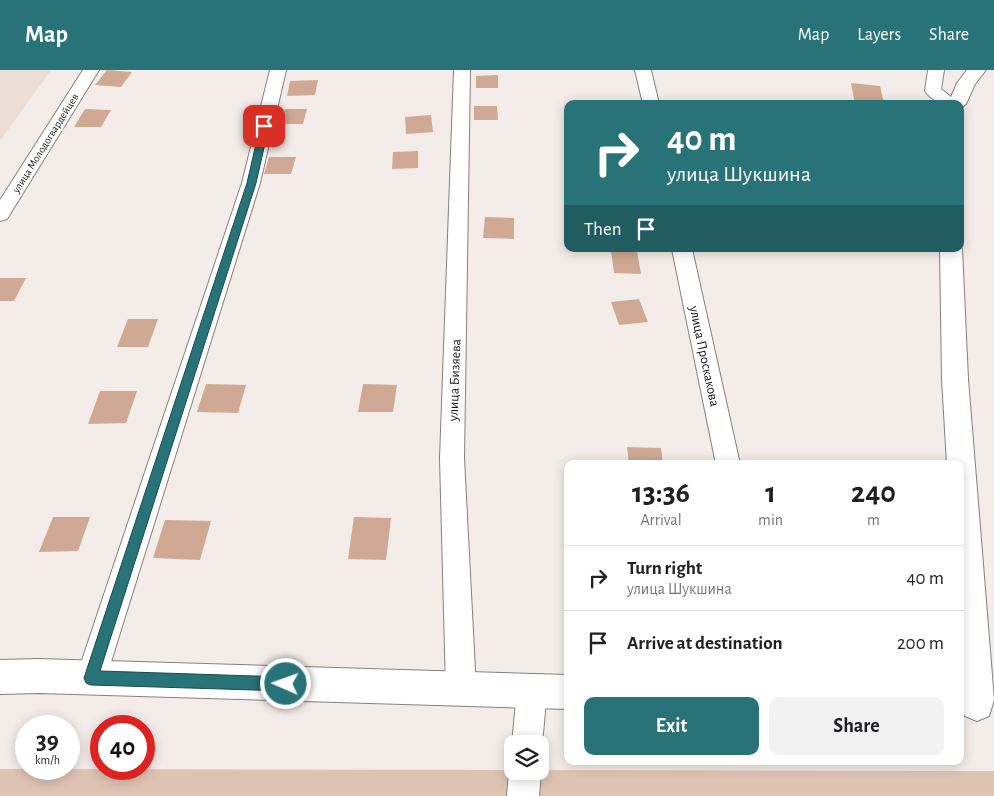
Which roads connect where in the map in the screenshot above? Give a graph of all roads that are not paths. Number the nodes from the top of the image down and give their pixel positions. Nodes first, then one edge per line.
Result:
1 (91, 70) edge
2 (278, 70) edge
3 (462, 70) edge
4 (643, 70) edge
5 (936, 70) edge
6 (980, 70) edge
7 (650, 100) edge
8 (946, 100) edge
9 (959, 100) edge
10 (0, 215) edge
11 (683, 252) edge
12 (951, 252) edge
13 (727, 460) edge
14 (960, 460) edge
15 (964, 512) edge
16 (0, 677) edge
17 (91, 678) junction
18 (461, 689) junction
19 (532, 691) junction
20 (564, 692) edge
21 (977, 704) edge
22 (528, 735) edge
23 (524, 780) edge
24 (523, 796) edge

1 - 10 street, улица Молодогвардейцев
2 - 17 street
3 - 18 street, улица Бизяева
4 - 7 street
5 - 8 street
6 - 9 street
11 - 13 street, улица Проскакова
12 - 14 street
15 - 21 street
16 - 17 street
17 - 18 street
18 - 19 street
19 - 20 street
19 - 22 street
23 - 24 street

